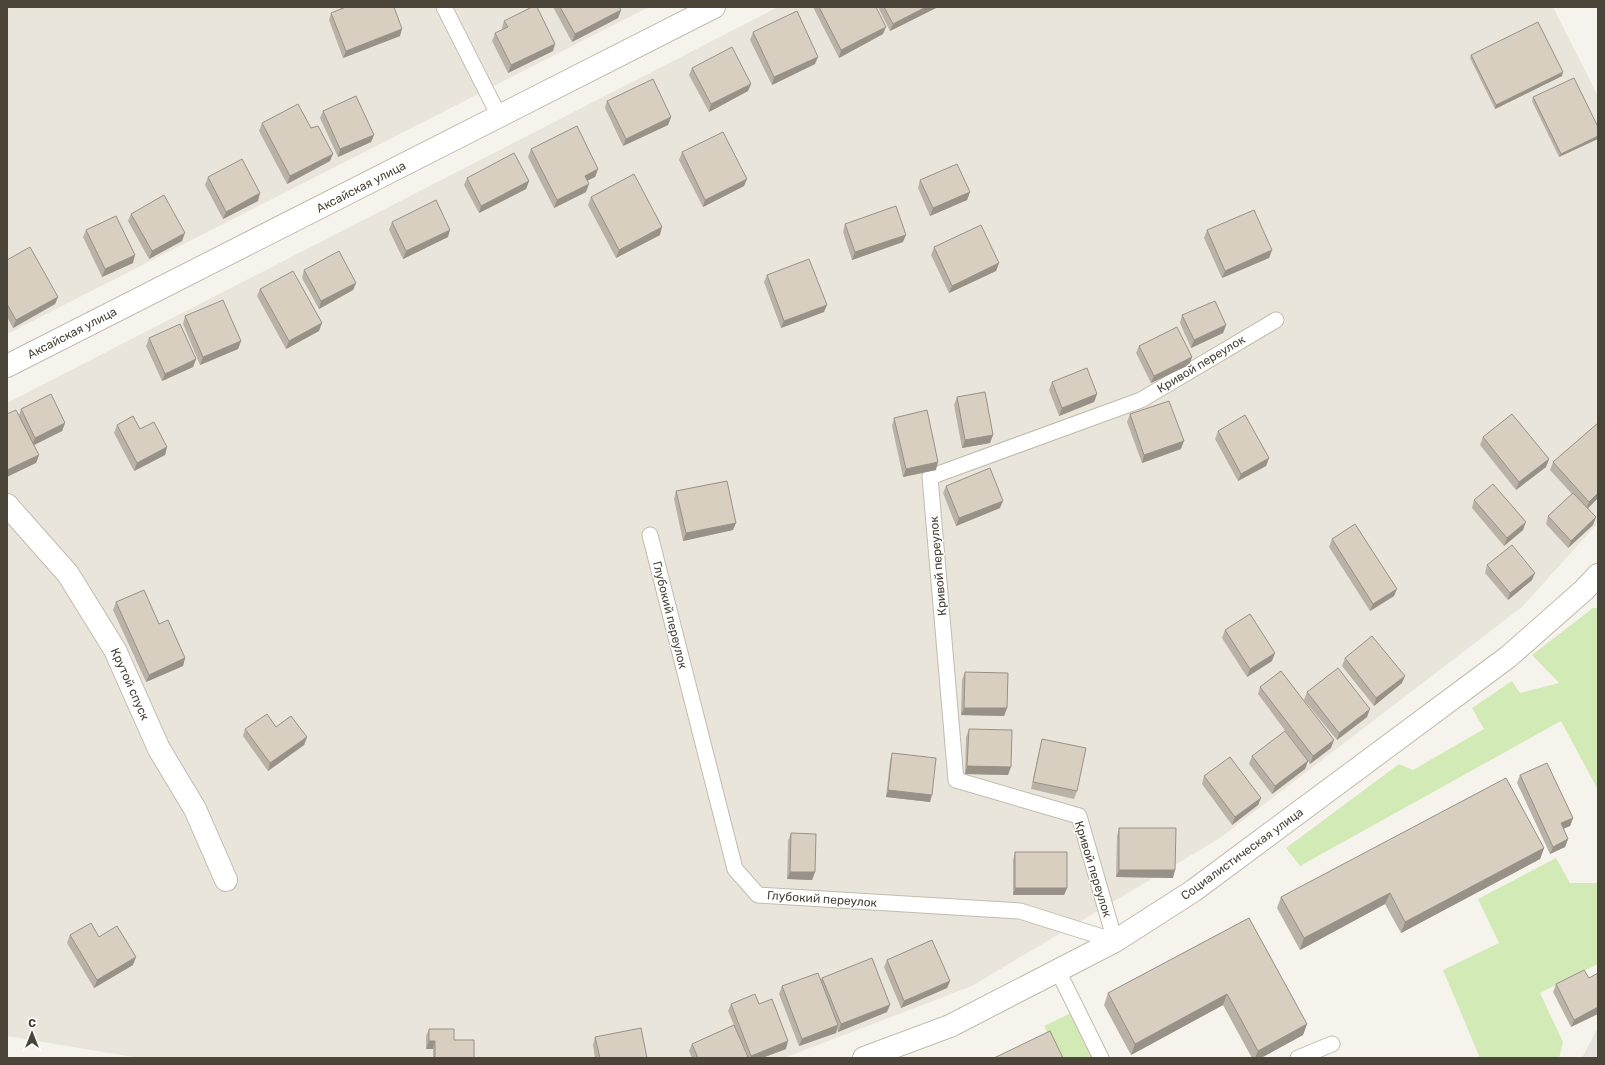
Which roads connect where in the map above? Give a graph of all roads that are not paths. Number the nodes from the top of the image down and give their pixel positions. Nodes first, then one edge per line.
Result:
1 (444, 7) edge
2 (714, 7) edge
3 (500, 116) junction
4 (1276, 320) dead end
5 (7, 366) edge
6 (7, 505) edge
7 (650, 535) dead end
8 (1593, 585) edge
9 (226, 880) dead end
10 (1115, 941) junction
11 (1058, 970) junction
12 (1332, 1044) dead end
13 (864, 1058) edge
14 (1101, 1058) edge
15 (1298, 1058) edge

1 - 3 lane
2 - 3 street, Аксайская улица
3 - 5 street, Аксайская улица
4 - 10 lane, Кривой переулок
6 - 9 street, Крутой спуск
7 - 10 lane, Глубокий переулок
8 - 10 street, Социалистическая улица
10 - 11 street, Социалистическая улица
11 - 13 street, Социалистическая улица
11 - 14 lane
12 - 15 lane

